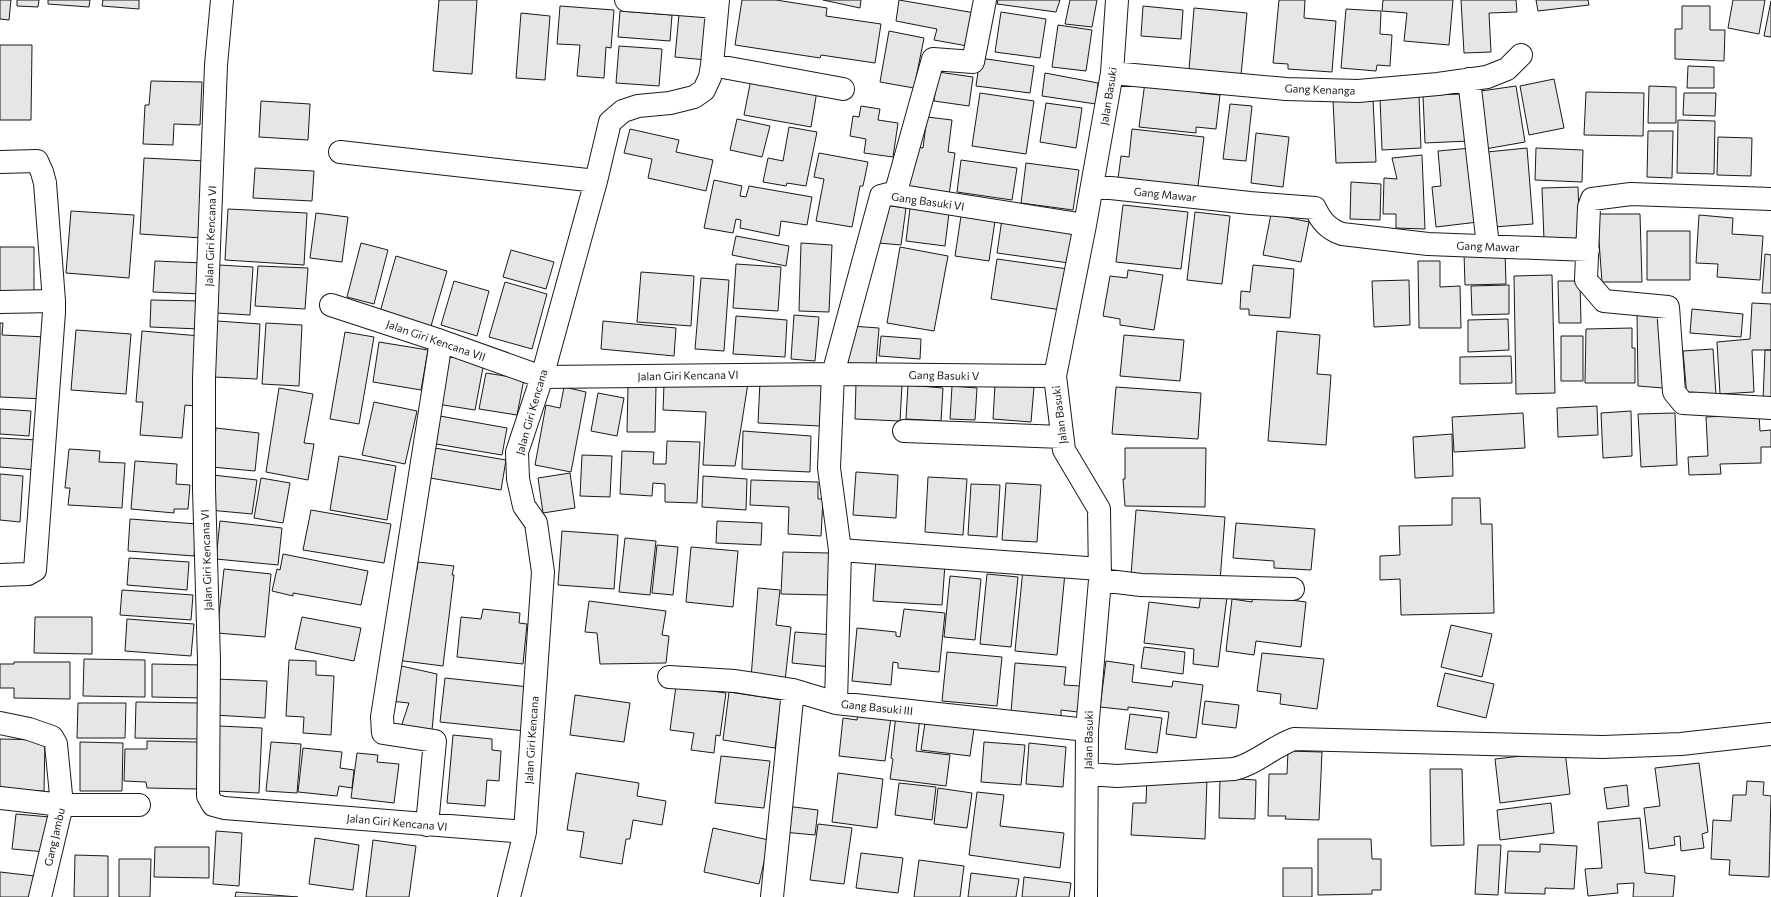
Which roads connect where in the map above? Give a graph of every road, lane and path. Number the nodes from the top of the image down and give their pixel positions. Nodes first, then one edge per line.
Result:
1 (222, 0) edge
2 (626, 0) edge
3 (985, 0) edge
4 (1117, 0) edge
5 (717, 4) edge
6 (1520, 55) dead end
7 (712, 65) junction
8 (1112, 73) junction
9 (1469, 79) junction
10 (843, 89) dead end
11 (340, 152) dead end
12 (0, 162) edge
13 (596, 181) junction
14 (1092, 186) junction
15 (895, 194) junction
16 (1771, 199) edge
17 (1085, 225) junction
18 (1488, 246) junction
19 (1588, 250) junction
20 (54, 301) junction
21 (0, 302) edge
22 (330, 306) dead end
23 (441, 341) junction
24 (834, 374) junction
25 (1055, 376) junction
26 (542, 377) junction
27 (1771, 408) edge
28 (904, 431) dead end
29 (1062, 437) junction
30 (840, 550) junction
31 (0, 574) edge
32 (1100, 575) junction
33 (1293, 589) dead end
34 (669, 677) dead end
35 (794, 690) junction
36 (836, 702) junction
37 (0, 723) edge
38 (1087, 730) junction
39 (1771, 734) edge
40 (1088, 774) junction
41 (0, 798) edge
42 (62, 805) junction
43 (139, 805) dead end
44 (427, 825) junction
45 (525, 832) junction
46 (40, 897) edge
47 (509, 897) edge
48 (772, 897) edge
49 (1086, 897) edge

1 - 44 street, Jalan Giri Kencana VI
2 - 5 street
3 - 15 street
4 - 8 street, Jalan Basuki
5 - 7 street, Jalan Giri Kencana
6 - 9 street, Gang Kenanga
7 - 10 street
7 - 13 street, Jalan Giri Kencana
8 - 9 street, Gang Kenanga
8 - 14 street, Jalan Basuki
9 - 18 street
11 - 13 street
12 - 20 street
13 - 26 street, Jalan Giri Kencana
14 - 17 street, Jalan Basuki
14 - 18 street, Gang Mawar
15 - 17 street, Gang Basuki VI
15 - 24 street, Gang Basuki VI
16 - 19 street
17 - 25 street, Jalan Basuki
18 - 19 street, Gang Mawar
19 - 27 street
20 - 21 street
20 - 31 street
22 - 23 street, Jalan Giri Kencana VII
23 - 26 street, Jalan Giri Kencana VII
23 - 44 street
24 - 25 street, Gang Basuki V
24 - 26 street, Jalan Giri Kencana VI
24 - 30 street
25 - 29 street, Jalan Basuki
26 - 45 street, Jalan Giri Kencana
28 - 29 street
29 - 32 street, Jalan Basuki
30 - 32 street
30 - 36 street
32 - 33 street
32 - 38 street, Jalan Basuki
34 - 35 street, Gang Basuki III
35 - 36 street, Gang Basuki III
35 - 48 street
36 - 38 street, Gang Basuki III
37 - 42 street, Gang Jambu
38 - 40 street, Jalan Basuki
39 - 40 street
40 - 49 street, Jalan Basuki
41 - 42 street
42 - 43 street
42 - 46 street, Gang Jambu
44 - 45 street, Jalan Giri Kencana VI
45 - 47 street, Jalan Giri Kencana

